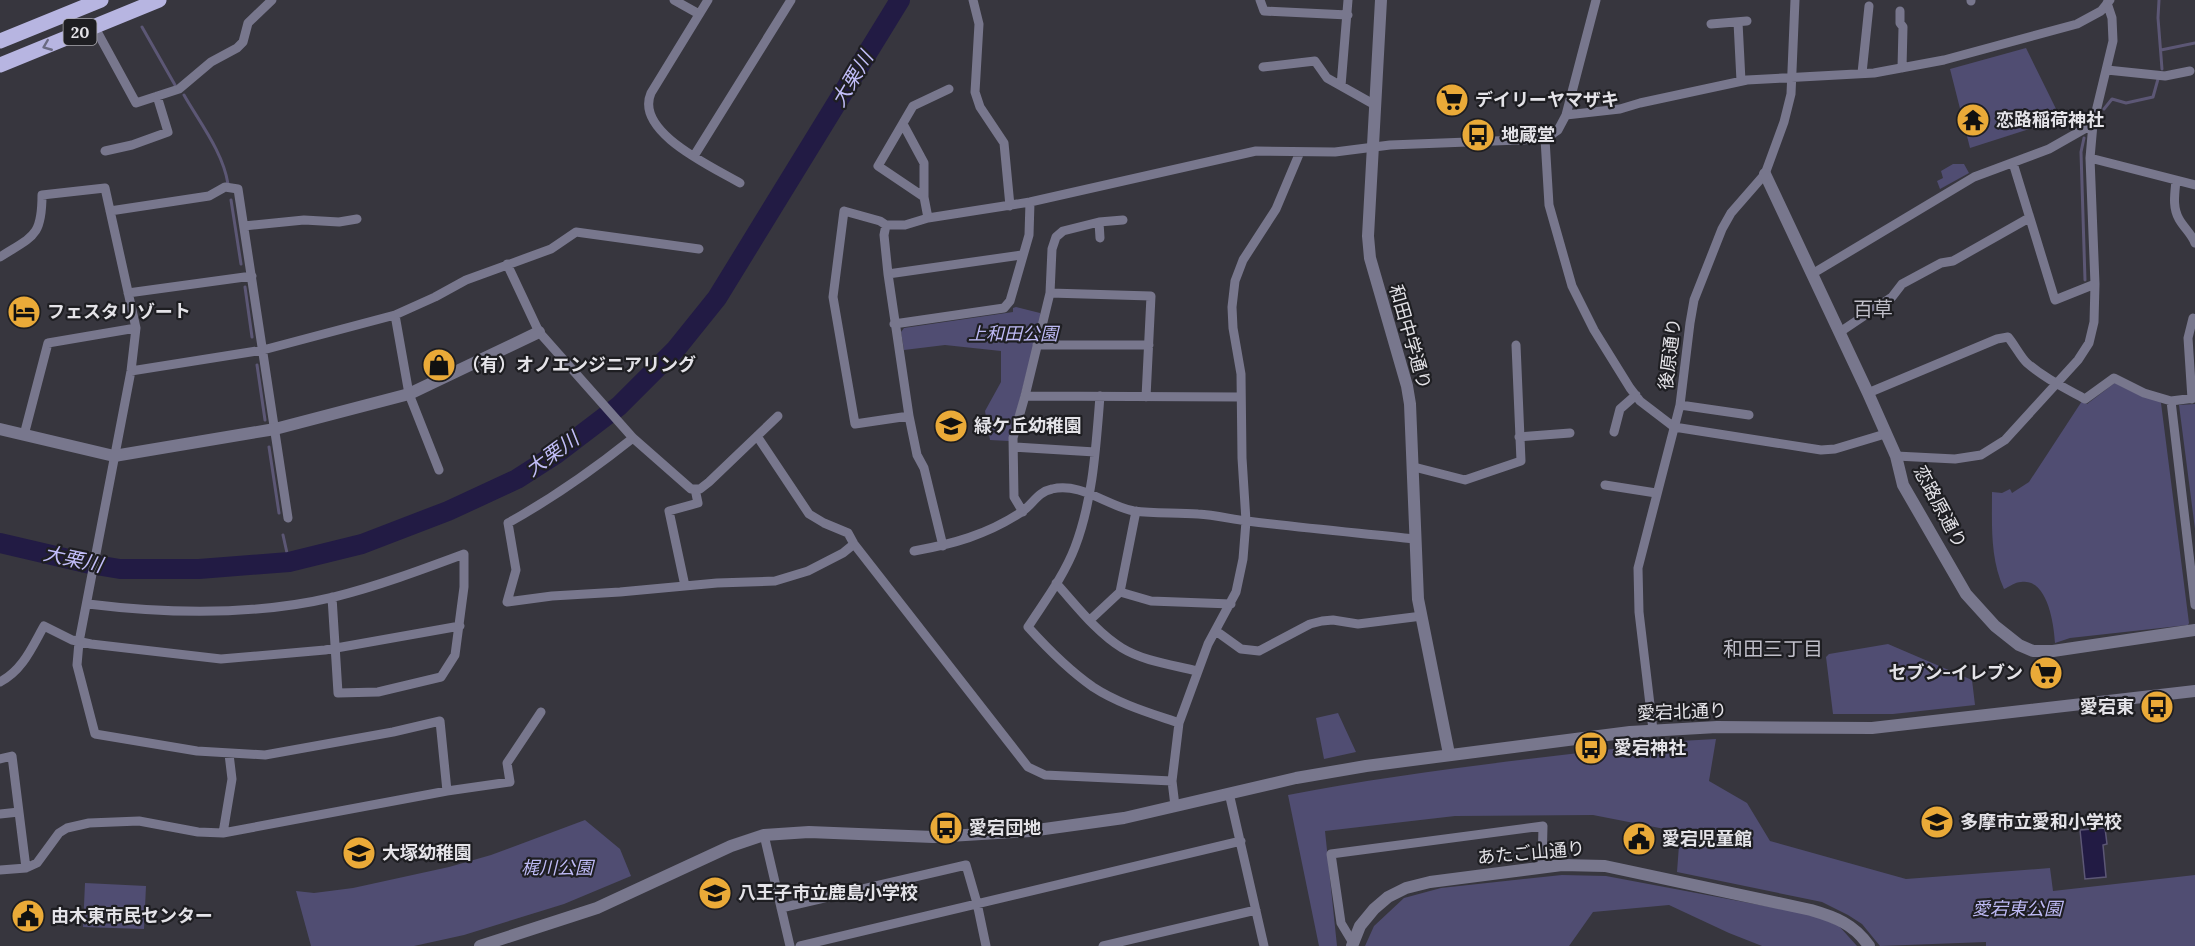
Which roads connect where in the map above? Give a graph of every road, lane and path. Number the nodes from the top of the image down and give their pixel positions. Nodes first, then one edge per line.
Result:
1 (101, 0) edge
2 (159, 0) edge
3 (272, 0) edge
4 (674, 0) edge
5 (708, 0) edge
6 (791, 0) edge
7 (973, 0) edge
8 (1260, 0) edge
9 (1348, 0) edge
10 (1381, 0) edge
11 (1596, 0) edge
12 (1795, 0) edge
13 (2108, 2) edge
14 (1869, 6) dead end
15 (1900, 11) dead end
16 (699, 14) junction
17 (1348, 15) junction
18 (1711, 24) dead end
19 (94, 26) junction
20 (0, 41) edge
21 (0, 65) edge
22 (1263, 67) dead end
23 (1902, 68) junction
24 (2107, 70) junction
25 (2190, 71) dead end
26 (1862, 73) junction
27 (1792, 76) junction
28 (1741, 81) junction
29 (1341, 86) junction
30 (950, 89) dead end
31 (157, 96) junction
32 (1375, 105) junction
33 (1566, 115) junction
34 (903, 124) junction
35 (2093, 124) junction
36 (1545, 139) junction
37 (1373, 147) junction
38 (105, 151) dead end
39 (1300, 152) junction
40 (694, 156) junction
41 (2090, 158) junction
42 (2013, 163) junction
43 (1765, 174) junction
44 (2176, 180) junction
45 (740, 183) dead end
46 (2195, 185) edge
47 (924, 197) junction
48 (1030, 202) junction
49 (1010, 206) junction
50 (110, 211) junction
51 (928, 218) junction
52 (2029, 218) junction
53 (357, 219) dead end
54 (1123, 220) dead end
55 (1099, 222) junction
56 (886, 225) junction
57 (244, 226) junction
58 (1100, 238) dead end
59 (2195, 243) edge
60 (699, 249) dead end
61 (1022, 255) junction
62 (0, 257) edge
63 (507, 264) junction
64 (888, 274) junction
65 (1812, 274) junction
66 (252, 276) junction
67 (2095, 284) junction
68 (128, 293) junction
69 (1050, 293) junction
70 (395, 315) junction
71 (2193, 318) dead end
72 (894, 324) junction
73 (136, 328) junction
74 (539, 332) junction
75 (1840, 332) junction
76 (1037, 345) junction
77 (1149, 345) junction
78 (1516, 345) dead end
79 (263, 350) junction
80 (131, 371) junction
81 (2057, 384) junction
82 (1868, 393) junction
83 (409, 394) junction
84 (1636, 395) junction
85 (1025, 396) junction
86 (1100, 396) junction
87 (1146, 397) junction
88 (1241, 397) junction
89 (2193, 398) edge
90 (2171, 401) junction
91 (1680, 405) junction
92 (1749, 415) dead end
93 (778, 416) dead end
94 (909, 416) junction
95 (1674, 427) junction
96 (0, 429) edge
97 (275, 429) junction
98 (1614, 432) dead end
99 (1570, 433) dead end
100 (1885, 434) junction
101 (24, 435) junction
102 (758, 436) junction
103 (632, 437) junction
104 (1520, 437) junction
105 (1014, 447) junction
106 (1095, 452) junction
107 (114, 456) junction
108 (1896, 456) junction
109 (1414, 467) junction
110 (439, 470) dead end
111 (1605, 485) dead end
112 (695, 489) junction
113 (1089, 494) junction
114 (1656, 494) junction
115 (1136, 511) junction
116 (1023, 512) junction
117 (288, 518) dead end
118 (1246, 521) junction
119 (1415, 539) junction
120 (854, 544) junction
121 (944, 546) junction
122 (914, 551) dead end
123 (1056, 583) junction
124 (686, 586) junction
125 (1120, 592) junction
126 (332, 597) junction
127 (89, 599) junction
128 (1231, 604) junction
129 (2195, 605) edge
130 (1422, 616) junction
131 (1090, 620) junction
132 (460, 626) junction
133 (2195, 630) edge
134 (1215, 631) junction
135 (79, 642) junction
136 (335, 648) junction
137 (1197, 671) junction
138 (0, 682) edge
139 (2195, 691) edge
140 (541, 712) dead end
141 (1179, 723) junction
142 (1653, 730) junction
143 (229, 754) junction
144 (1449, 754) junction
145 (0, 759) edge
146 (1172, 781) junction
147 (447, 791) junction
148 (1229, 794) junction
149 (1175, 806) junction
150 (19, 812) junction
151 (0, 814) edge
152 (223, 833) junction
153 (764, 835) junction
154 (1241, 841) junction
155 (1542, 867) junction
156 (26, 868) junction
157 (0, 870) edge
158 (977, 903) junction
159 (781, 908) junction
160 (1256, 910) junction
161 (1352, 945) edge
162 (480, 946) edge
163 (790, 946) edge
164 (800, 946) edge
165 (986, 946) edge
166 (1103, 946) edge
167 (1264, 946) edge
168 (1869, 946) edge

1 - 20 main road, 20
2 - 19 main road, 20
3 - 31 street
4 - 16 street
5 - 16 street
6 - 40 street
7 - 49 street
8 - 17 street
9 - 17 street
10 - 32 street, 和田中学通り
11 - 33 street
12 - 27 street, 後原通り
13 - 23 street
13 - 24 street
14 - 26 street
15 - 23 street
16 - 40 street
17 - 29 street
18 - 28 street
19 -> 21 main road, 20
19 - 31 street
22 - 29 street
23 - 26 street
24 - 25 street
24 - 35 street
26 - 27 street
27 - 28 street
27 - 43 street, 後原通り
28 - 33 street
29 - 32 street
30 - 34 street
31 - 38 street
32 - 37 street, 和田中学通り
33 - 36 street
34 - 47 street
34 - 47 street
35 - 41 street
35 - 42 street
36 - 37 street
36 - 84 street
37 - 39 street
37 - 109 street, 和田中学通り
39 - 48 street
39 - 88 street
40 - 45 street
41 - 44 street
41 - 67 street
42 - 52 street
42 - 65 street
43 - 65 street, 恋路原通り
43 - 91 street, 後原通り
44 - 46 street
44 - 59 street
47 - 51 street
48 - 49 street
48 - 61 street
49 - 51 street
50 - 57 street
50 - 62 street
50 - 68 street
51 - 56 street
52 - 67 street
52 - 75 street
53 - 57 street
54 - 55 street
55 - 58 street
55 - 69 street
56 - 64 street
56 - 94 street
57 - 66 street
60 - 63 street
61 - 64 street
61 - 72 street
63 - 70 street
63 - 74 street
64 - 72 street
65 - 75 street, 恋路原通り
66 - 68 street
66 - 79 street
67 - 81 street
68 - 73 street
69 - 76 street
69 - 77 street
70 - 79 street
70 - 83 street
71 - 89 street
72 - 94 street
73 - 80 street
73 - 101 street
74 - 83 street
74 - 103 street
75 - 82 street, 恋路原通り
76 - 77 street
76 - 85 street
77 - 87 street
78 - 104 street
79 - 80 street
79 - 97 street
80 - 107 street
81 - 82 street
81 - 90 street
81 - 108 street
82 - 100 street, 恋路原通り
83 - 97 street
83 - 110 street
84 - 95 street
84 - 98 street
85 - 86 street
85 - 105 street
86 - 87 street
86 - 106 street
87 - 88 street
88 - 118 street
89 - 90 street
90 - 129 street
91 - 92 street
91 - 95 street, 後原通り
93 - 102 street
94 - 121 street
95 - 100 street
95 - 114 street, 後原通り
96 - 101 street
97 - 107 street
97 - 117 street
99 - 104 street
100 - 108 street, 恋路原通り
101 - 107 street
102 - 112 street
102 - 120 street
103 - 112 street
103 - 124 street
104 - 109 street
105 - 106 street
105 - 116 street
106 - 113 street
107 - 127 street
108 - 133 street, 恋路原通り
109 - 119 street, 和田中学通り
111 - 114 street
112 - 124 street
113 - 115 street
113 - 116 street
113 - 123 street
114 - 142 street, 後原通り
115 - 118 street
115 - 125 street
116 - 121 street
118 - 119 street
118 - 128 street
119 - 130 street, 和田中学通り
120 - 124 street
120 - 146 street
121 - 122 street
123 - 131 street
123 - 141 street
125 - 128 street
125 - 131 street
126 - 127 street
126 - 132 street
126 - 136 street
127 - 135 street
128 - 134 street
130 - 134 street
130 - 144 street, 和田中学通り
131 - 137 street
132 - 136 street
132 - 136 street
134 - 137 street
135 - 136 street
135 - 138 street
135 - 143 street
137 - 141 street
139 - 142 street, 愛宕北通り
140 - 147 street
141 - 146 street
142 - 144 street, 愛宕北通り
143 - 147 street
143 - 152 street
144 - 148 street, 愛宕北通り
145 - 150 street
146 - 149 street
147 - 152 street
148 - 149 street, 愛宕北通り
148 - 154 street
149 - 153 street, 愛宕北通り
150 - 151 street
150 - 156 street
152 - 156 street
153 - 159 street
153 - 162 street, 愛宕北通り
154 - 158 street
154 - 160 street
155 - 161 street, あたご山通り
155 - 161 street
155 - 168 street, あたご山通り
156 - 157 street
158 - 159 street
158 - 164 street
158 - 165 street
159 - 163 street
160 - 166 street
160 - 167 street

